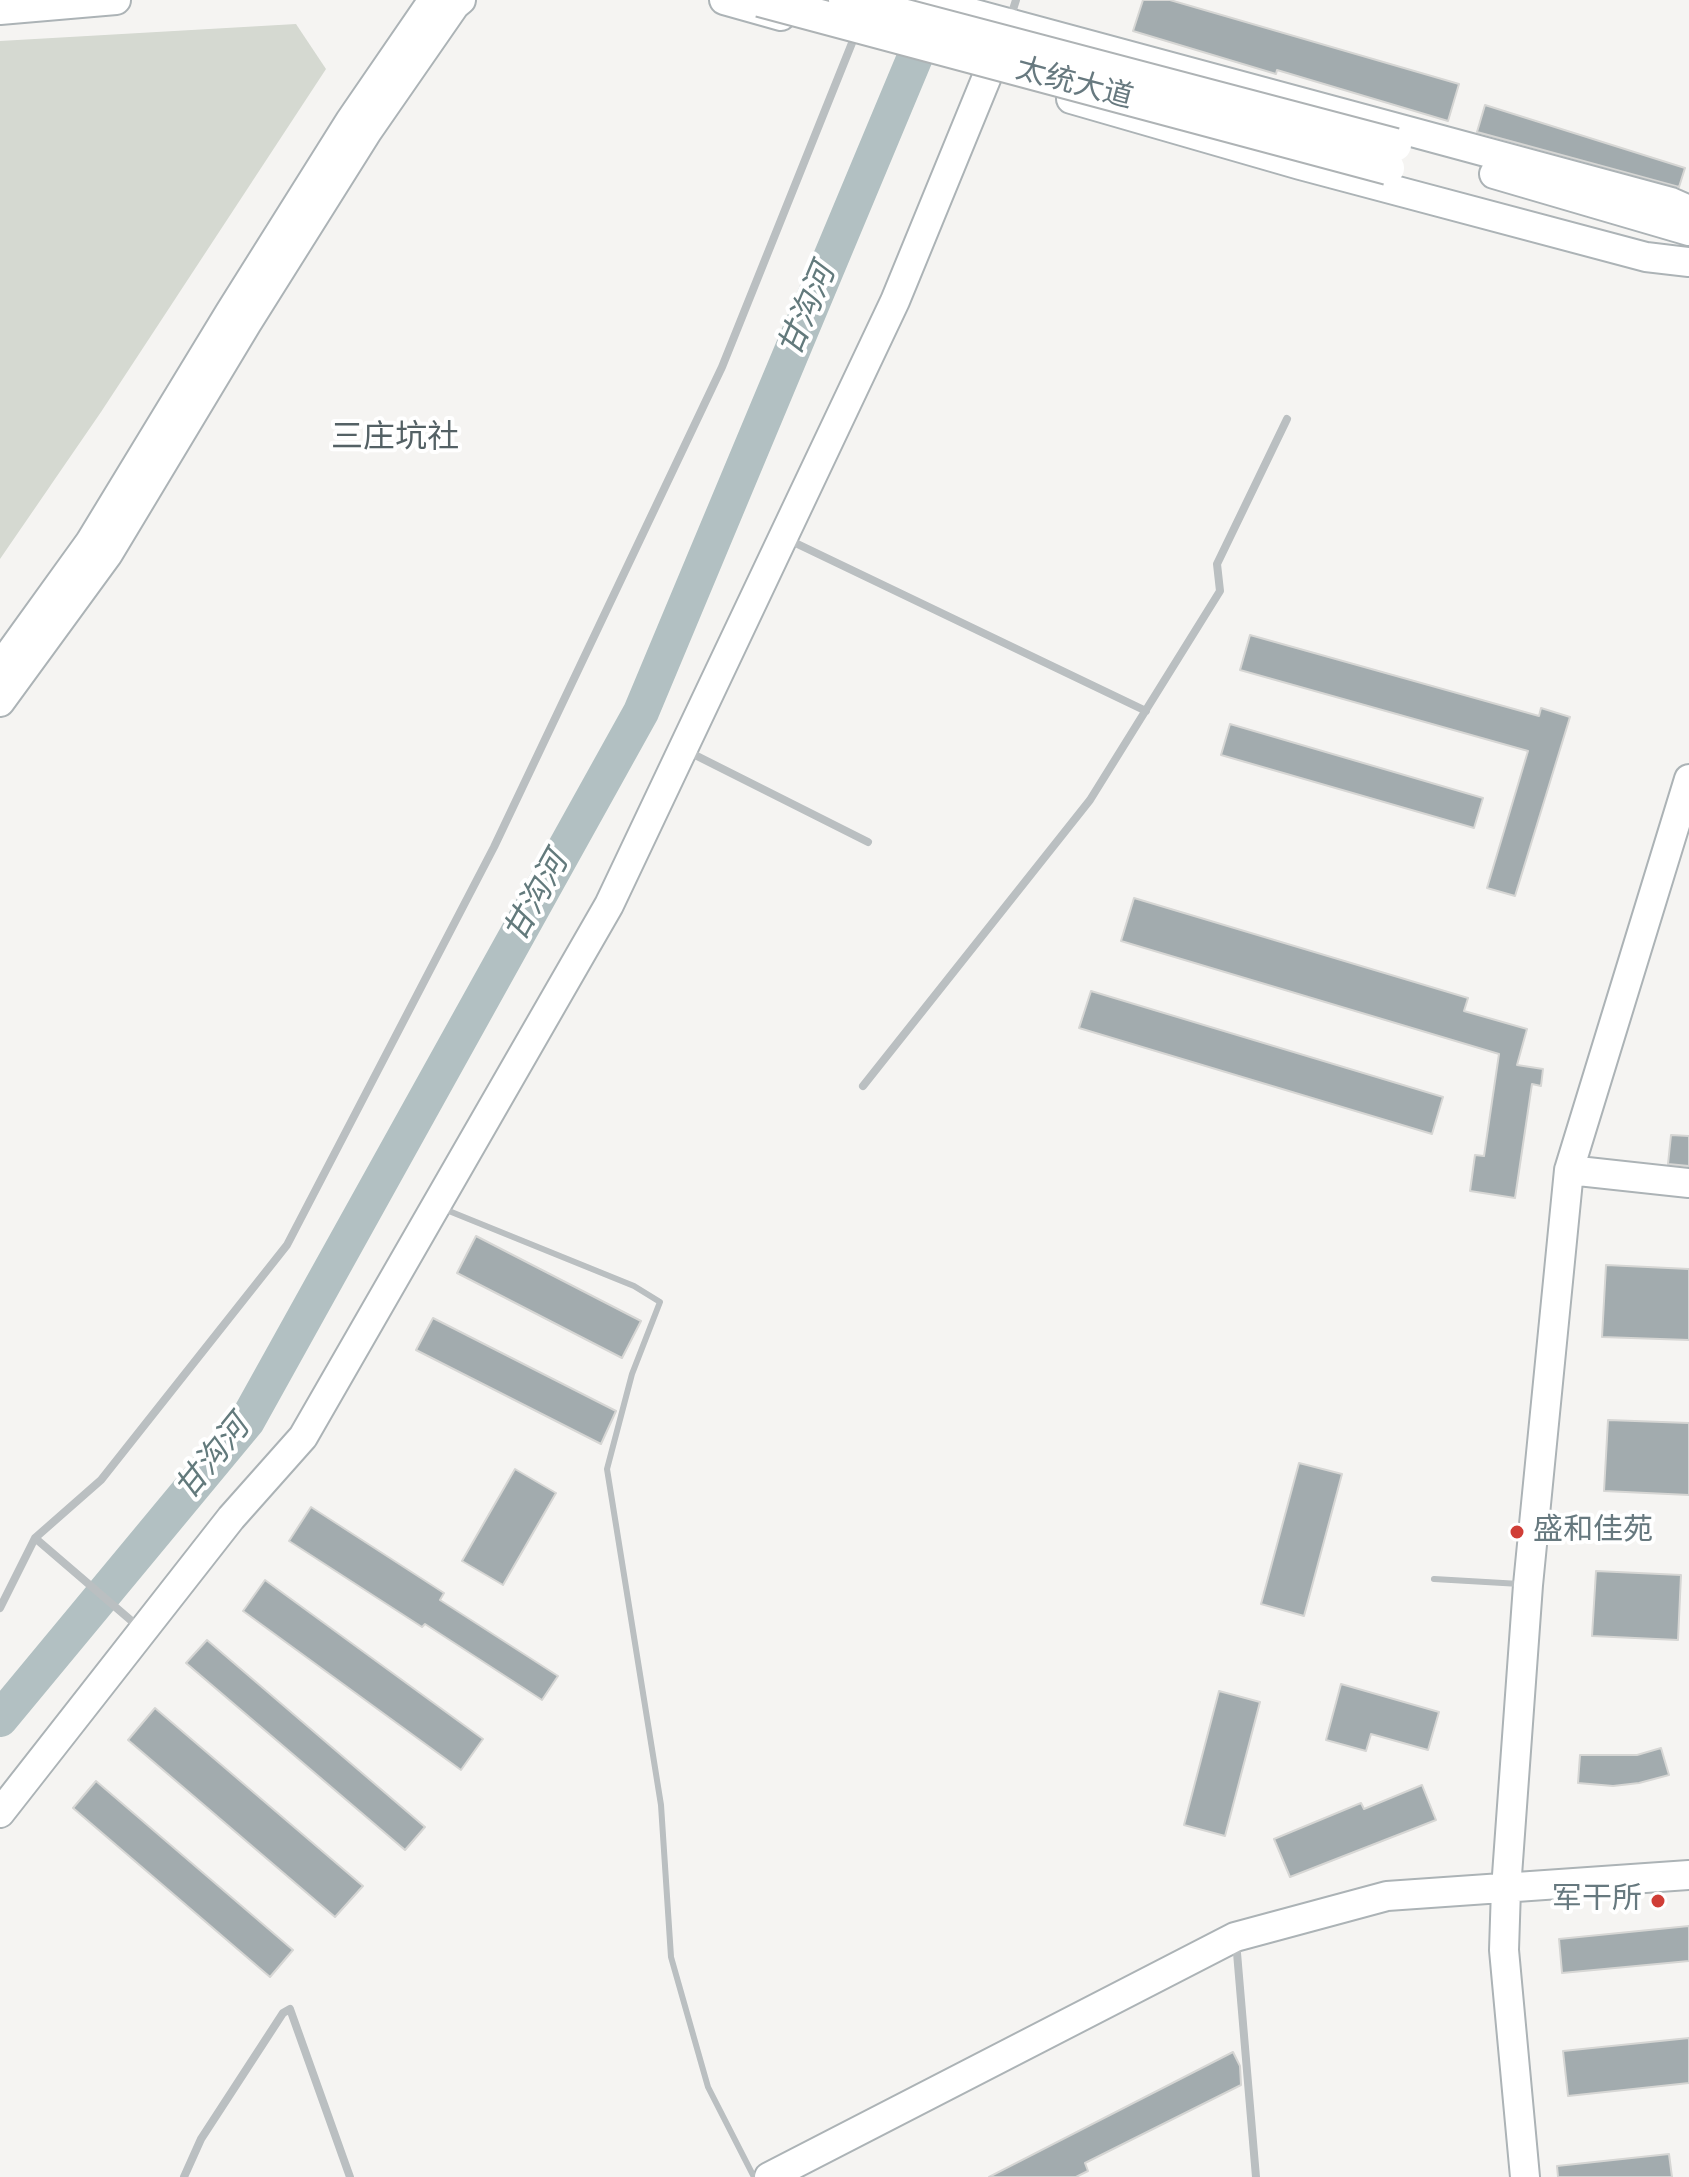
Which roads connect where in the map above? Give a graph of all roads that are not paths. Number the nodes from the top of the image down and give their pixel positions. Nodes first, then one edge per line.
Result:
1 (116, 0) edge
2 (433, 0) edge
3 (461, 0) edge
4 (724, 0) edge
5 (760, 0) edge
6 (845, 0) edge
7 (923, 0) edge
8 (0, 10) edge
9 (1012, 12) edge
10 (868, 41) junction
11 (987, 75) junction
12 (1391, 156) junction
13 (1689, 210) edge
14 (1689, 231) edge
15 (1689, 248) edge
16 (1689, 262) edge
17 (1287, 419) dead end
18 (783, 537) junction
19 (0, 667) edge
20 (0, 702) edge
21 (1146, 711) junction
22 (683, 749) junction
23 (1689, 779) edge
24 (868, 842) dead end
25 (863, 1086) dead end
26 (1569, 1170) junction
27 (1689, 1183) edge
28 (436, 1206) junction
29 (35, 1538) junction
30 (1434, 1579) dead end
31 (1528, 1585) junction
32 (0, 1608) edge
33 (132, 1621) junction
34 (0, 1813) edge
35 (1689, 1875) edge
36 (1506, 1889) junction
37 (1235, 1937) junction
38 (184, 2177) edge
39 (350, 2177) edge
40 (754, 2177) edge
41 (769, 2177) edge
42 (1256, 2177) edge
43 (1525, 2177) edge

1 - 8 street
2 - 19 street
3 - 20 street
4 - 10 street
5 - 12 main road, 太统大道, bridge
6 - 12 main road, 太统大道, bridge
7 - 9 street
9 - 11 street
9 - 13 street
10 - 11 street
10 - 29 street
11 - 16 street
11 - 18 street
12 - 14 street
12 - 15 street
17 - 21 street
18 - 21 street
18 - 22 street
21 - 25 street
22 - 24 street
22 - 28 street
23 - 26 street
26 - 27 street
26 - 31 street
28 - 33 street
28 - 40 lane
29 - 32 street
29 - 33 street
30 - 31 lane
31 - 36 street
33 - 34 street
35 - 36 street
36 - 37 street
36 - 43 street
37 - 41 street
37 - 42 street
38 - 39 street

